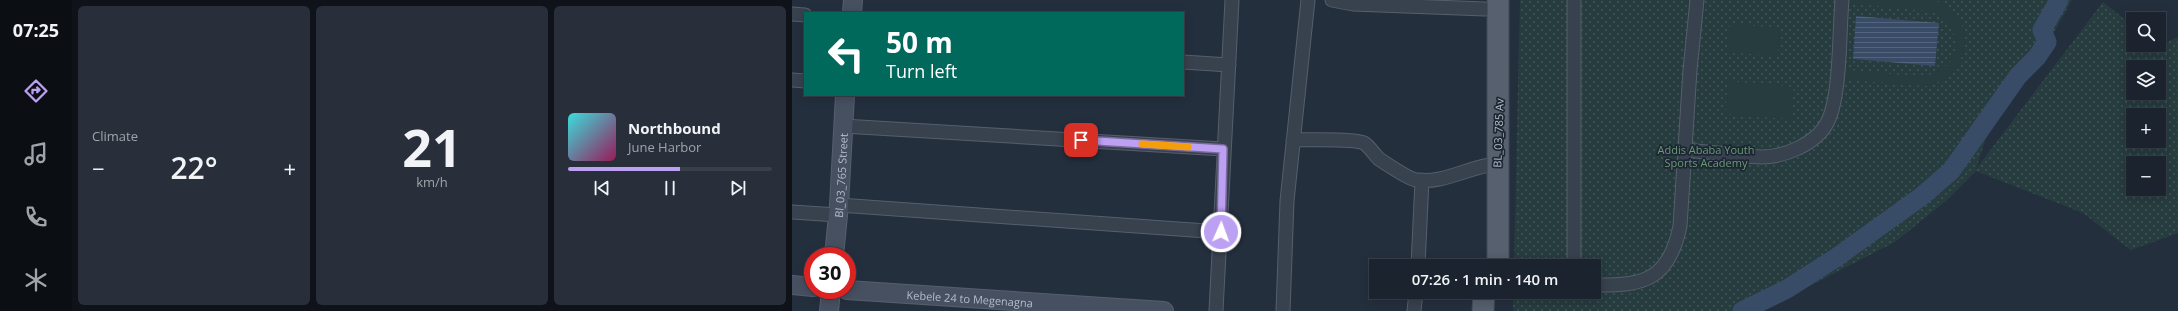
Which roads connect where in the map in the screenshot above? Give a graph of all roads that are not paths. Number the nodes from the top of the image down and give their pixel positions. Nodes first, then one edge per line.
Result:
1 (853, 0) edge
2 (1232, 0) edge
3 (1308, 0) edge
4 (1332, 0) edge
5 (1574, 0) edge
6 (1697, 0) edge
7 (1842, 0) edge
8 (1489, 3) edge
9 (1434, 4) edge
10 (852, 12) edge
11 (792, 14) edge
12 (804, 15) edge
13 (1184, 62) edge
14 (1229, 65) junction
15 (792, 80) edge
16 (804, 82) edge
17 (845, 96) edge
18 (843, 126) junction
19 (1293, 140) junction
20 (1223, 149) junction
21 (1686, 150) junction
22 (1491, 164) junction
23 (1422, 180) junction
24 (838, 210) junction
25 (792, 212) edge
26 (1221, 232) junction
27 (835, 247) edge
28 (1418, 259) edge
29 (1485, 259) edge
30 (1498, 259) edge
31 (1574, 259) edge
32 (792, 285) edge
33 (1601, 285) edge
34 (804, 286) edge
35 (856, 291) edge
36 (830, 299) edge
37 (1415, 299) edge
38 (1484, 299) edge
39 (1498, 299) edge
40 (984, 304) edge
41 (829, 311) edge
42 (1164, 311) edge
43 (1216, 311) edge
44 (1283, 311) edge
45 (1414, 311) edge
46 (1483, 311) edge
47 (1498, 311) edge

1 - 10 main road
2 - 14 street
3 - 19 street
4 - 9 street
5 - 31 street
6 - 21 street
7 - 21 street
8 - 9 street
8 - 22 main road, BL_03_785 Av
11 - 12 street
13 - 14 street
14 - 20 street
15 - 16 street
17 - 18 main road, Bl_03_765 Street
18 - 20 street
18 - 24 main road, Bl_03_765 Street
19 - 23 street
19 - 44 street
20 - 26 street
21 - 33 street
22 - 23 street
22 - 29 main road, BL_03_785 Av
22 - 30 main road, BL_03_785 Av
23 - 28 street
24 - 25 street
24 - 26 street
24 - 27 main road, Bl_03_765 Street
26 - 43 street
32 - 34 main road
35 - 40 main road, Kebele 24 to Megenagna
36 - 41 main road
37 - 45 street
38 - 46 main road
39 - 47 main road
40 - 42 main road, Kebele 24 to Megenagna

